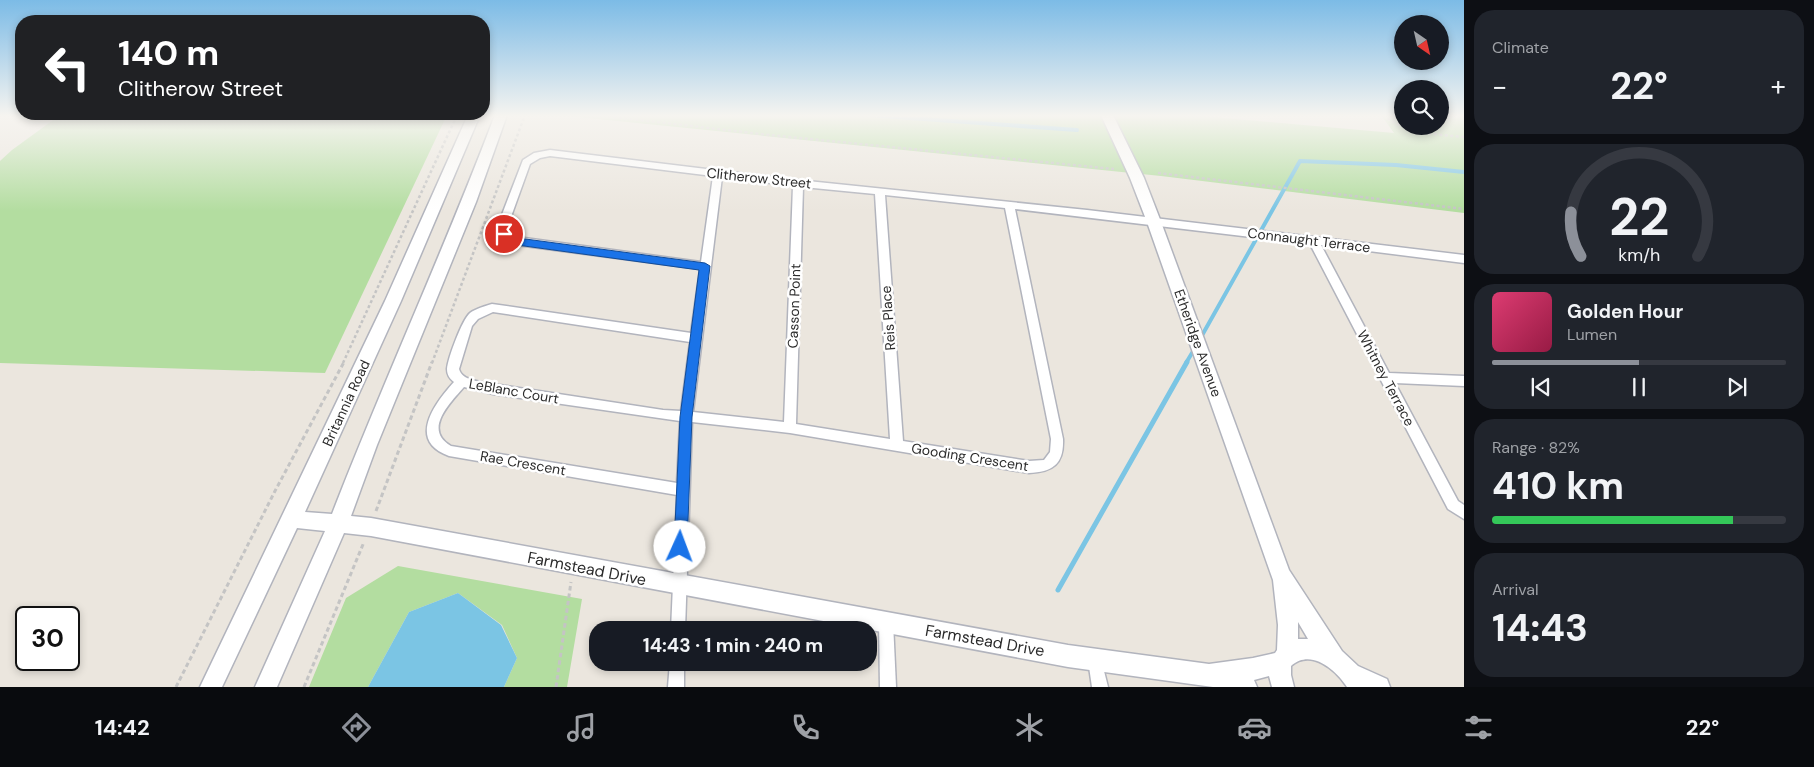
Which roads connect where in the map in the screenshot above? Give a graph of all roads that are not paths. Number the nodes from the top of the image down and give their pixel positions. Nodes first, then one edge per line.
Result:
1 (460, 147) edge
2 (489, 147) edge
3 (1122, 147) edge
4 (718, 174) junction
5 (798, 183) junction
6 (880, 192) junction
7 (1009, 205) junction
8 (1154, 222) junction
9 (1313, 240) junction
10 (1464, 259) edge
11 (705, 266) junction
12 (696, 338) junction
13 (1386, 378) junction
14 (1464, 381) edge
15 (462, 382) junction
16 (686, 417) junction
17 (790, 428) junction
18 (897, 445) junction
19 (683, 490) junction
20 (1464, 514) edge
21 (292, 519) junction
22 (338, 524) junction
23 (1281, 575) junction
24 (679, 585) junction
25 (678, 621) edge
26 (886, 622) junction
27 (1285, 658) junction
28 (1335, 659) junction
29 (1095, 660) junction
30 (677, 671) edge
31 (1206, 674) junction
32 (1355, 681) edge
33 (211, 687) edge
34 (266, 687) edge
35 (676, 687) edge
36 (888, 687) edge
37 (1100, 687) edge
38 (1246, 687) edge
39 (1283, 687) edge
40 (1380, 687) edge

1 - 21 street, Britannia Road
2 - 22 street
3 - 8 street, Etheridge Avenue
4 - 5 street, Clitherow Street
4 - 11 street
4 - 11 street, Clitherow Street
5 - 6 street, Clitherow Street
5 - 17 street, Casson Point
6 - 7 street, Clitherow Street
6 - 18 street, Reis Place
7 - 8 street, Clitherow Street
7 - 18 street, Gooding Crescent
8 - 9 street, Connaught Terrace
8 - 23 street, Etheridge Avenue
9 - 10 street, Connaught Terrace
9 - 13 street, Whitney Terrace
11 - 12 street
12 - 15 street, LeBlanc Court
12 - 16 street
13 - 14 street
13 - 20 street, Whitney Terrace
15 - 16 street, LeBlanc Court
15 - 19 street, Rae Crescent
16 - 17 street, Gooding Crescent
16 - 19 street
17 - 18 street, Gooding Crescent
19 - 24 street
21 - 22 street, Farmstead Drive
21 - 33 street, Britannia Road
22 - 24 street, Farmstead Drive
22 - 34 street
23 - 27 street, Etheridge Avenue
23 - 28 street, Etheridge Avenue
24 - 25 street
24 - 26 street, Farmstead Drive
26 - 29 street, Farmstead Drive
26 - 36 street
27 - 28 street
27 - 31 street, Farmstead Drive
27 - 39 street, Etheridge Avenue
28 - 32 street
29 - 31 street, Farmstead Drive
29 - 37 street
30 - 35 street
31 - 38 street, Farmstead Drive
32 - 40 street

